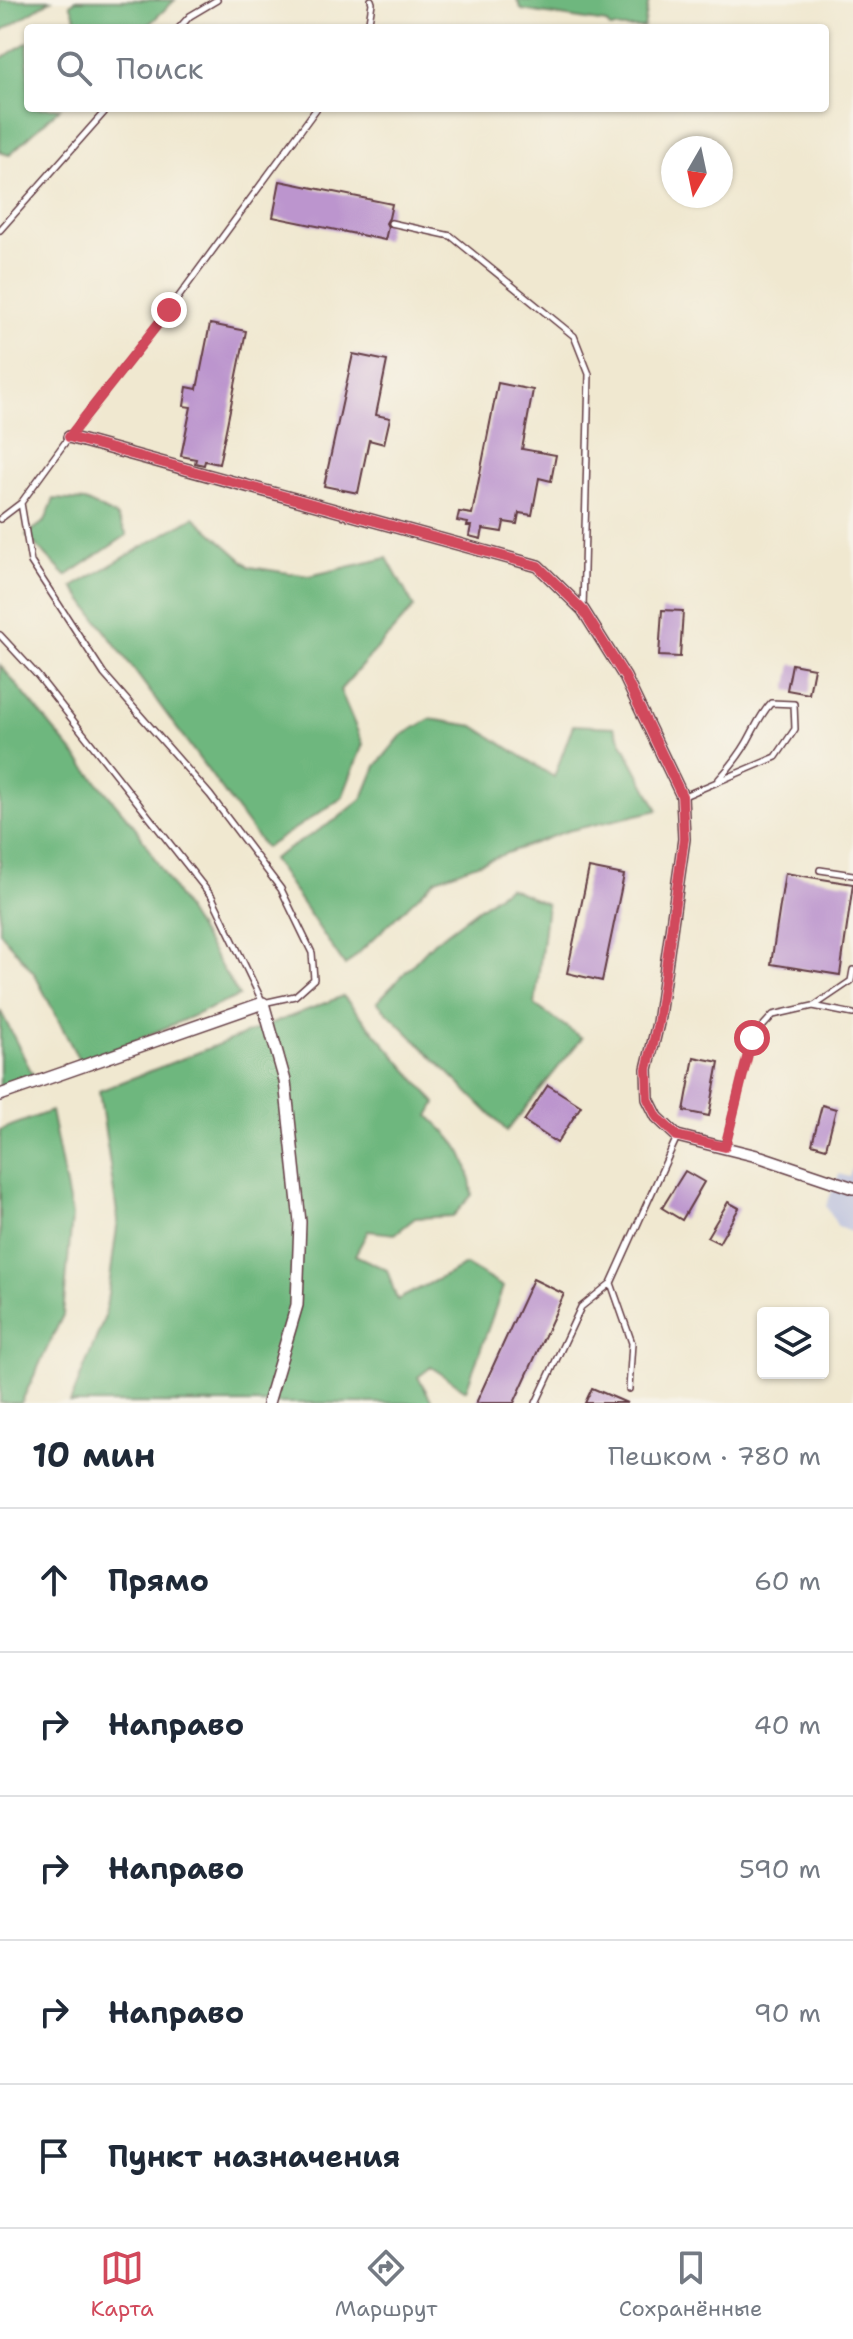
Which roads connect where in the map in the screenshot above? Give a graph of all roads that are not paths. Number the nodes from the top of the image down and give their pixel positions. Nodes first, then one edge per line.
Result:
1 (217, 0) edge
2 (371, 0) edge
3 (183, 24) edge
4 (369, 24) edge
5 (104, 112) edge
6 (314, 112) edge
7 (391, 223) dead end
8 (0, 230) edge
9 (69, 437) junction
10 (21, 503) junction
11 (0, 519) edge
12 (583, 610) junction
13 (0, 635) edge
14 (719, 779) junction
15 (682, 796) junction
16 (820, 870) dead end
17 (853, 875) edge
18 (853, 970) edge
19 (263, 1003) junction
20 (813, 1006) junction
21 (853, 1014) edge
22 (0, 1095) edge
23 (677, 1136) junction
24 (725, 1147) junction
25 (853, 1188) edge
26 (611, 1283) junction
27 (629, 1389) dead end
28 (268, 1403) edge
29 (536, 1403) edge

1 - 3 lane
2 - 4 lane
5 - 8 lane
6 - 9 lane
7 - 12 lane
9 - 10 lane
9 - 12 street
10 - 11 lane
10 - 19 lane
12 - 15 street
13 - 19 lane
14 - 14 lane
14 - 15 lane
15 - 23 street
16 - 17 lane
18 - 20 lane
19 - 22 street
19 - 28 street
20 - 21 lane
20 - 24 lane
23 - 24 street
23 - 26 lane
24 - 25 street
26 - 27 lane
26 - 29 lane

